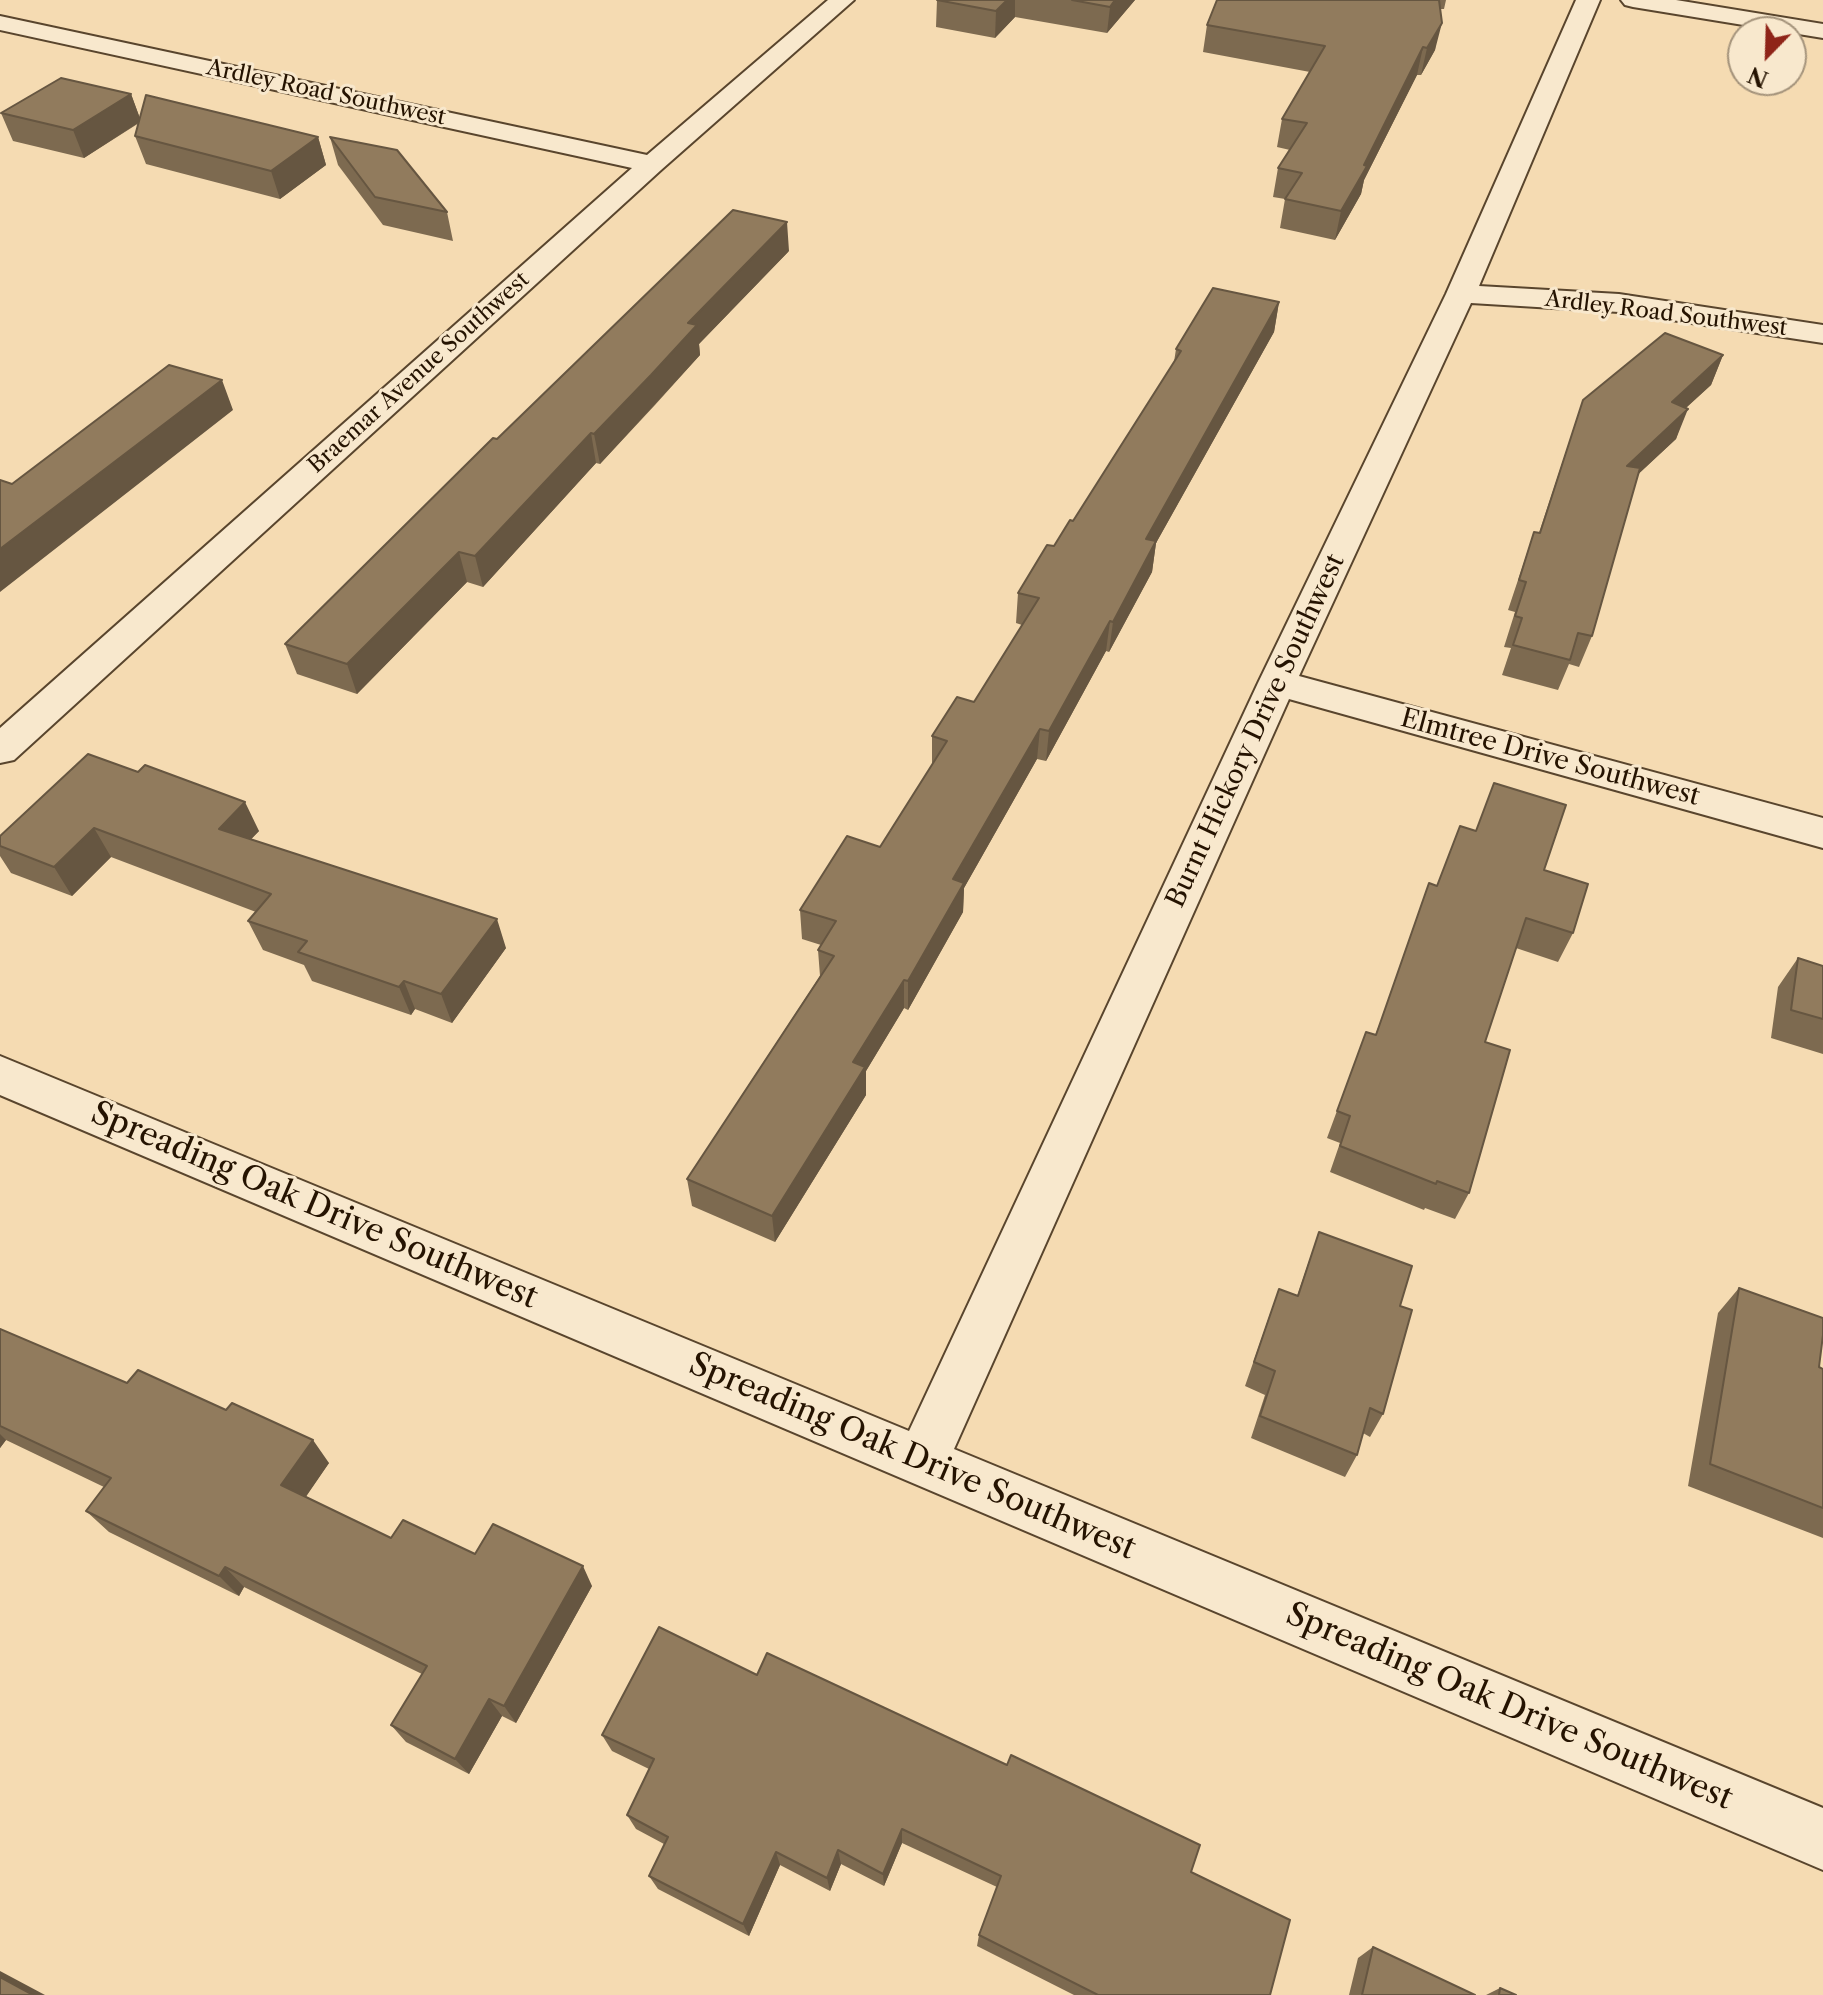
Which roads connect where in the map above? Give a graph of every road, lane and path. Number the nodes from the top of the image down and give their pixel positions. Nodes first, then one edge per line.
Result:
1 (842, 0) edge
2 (1588, 0) edge
3 (1633, 0) edge
4 (0, 23) edge
5 (1823, 31) edge
6 (652, 164) junction
7 (1461, 294) junction
8 (1823, 334) edge
9 (1277, 683) junction
10 (0, 750) edge
11 (1823, 833) edge
12 (0, 1075) edge
13 (922, 1461) junction
14 (1823, 1839) edge

1 - 6 street, Braemar Avenue Southwest
2 - 7 street, Burnt Hickory Drive Southwest
3 - 5 street
4 - 6 street, Ardley Road Southwest
6 - 10 street, Braemar Avenue Southwest
7 - 8 street, Ardley Road Southwest
7 - 9 street, Burnt Hickory Drive Southwest
9 - 11 street, Elmtree Drive Southwest
9 - 13 street, Burnt Hickory Drive Southwest
12 - 13 street, Spreading Oak Drive Southwest
13 - 14 street, Spreading Oak Drive Southwest

